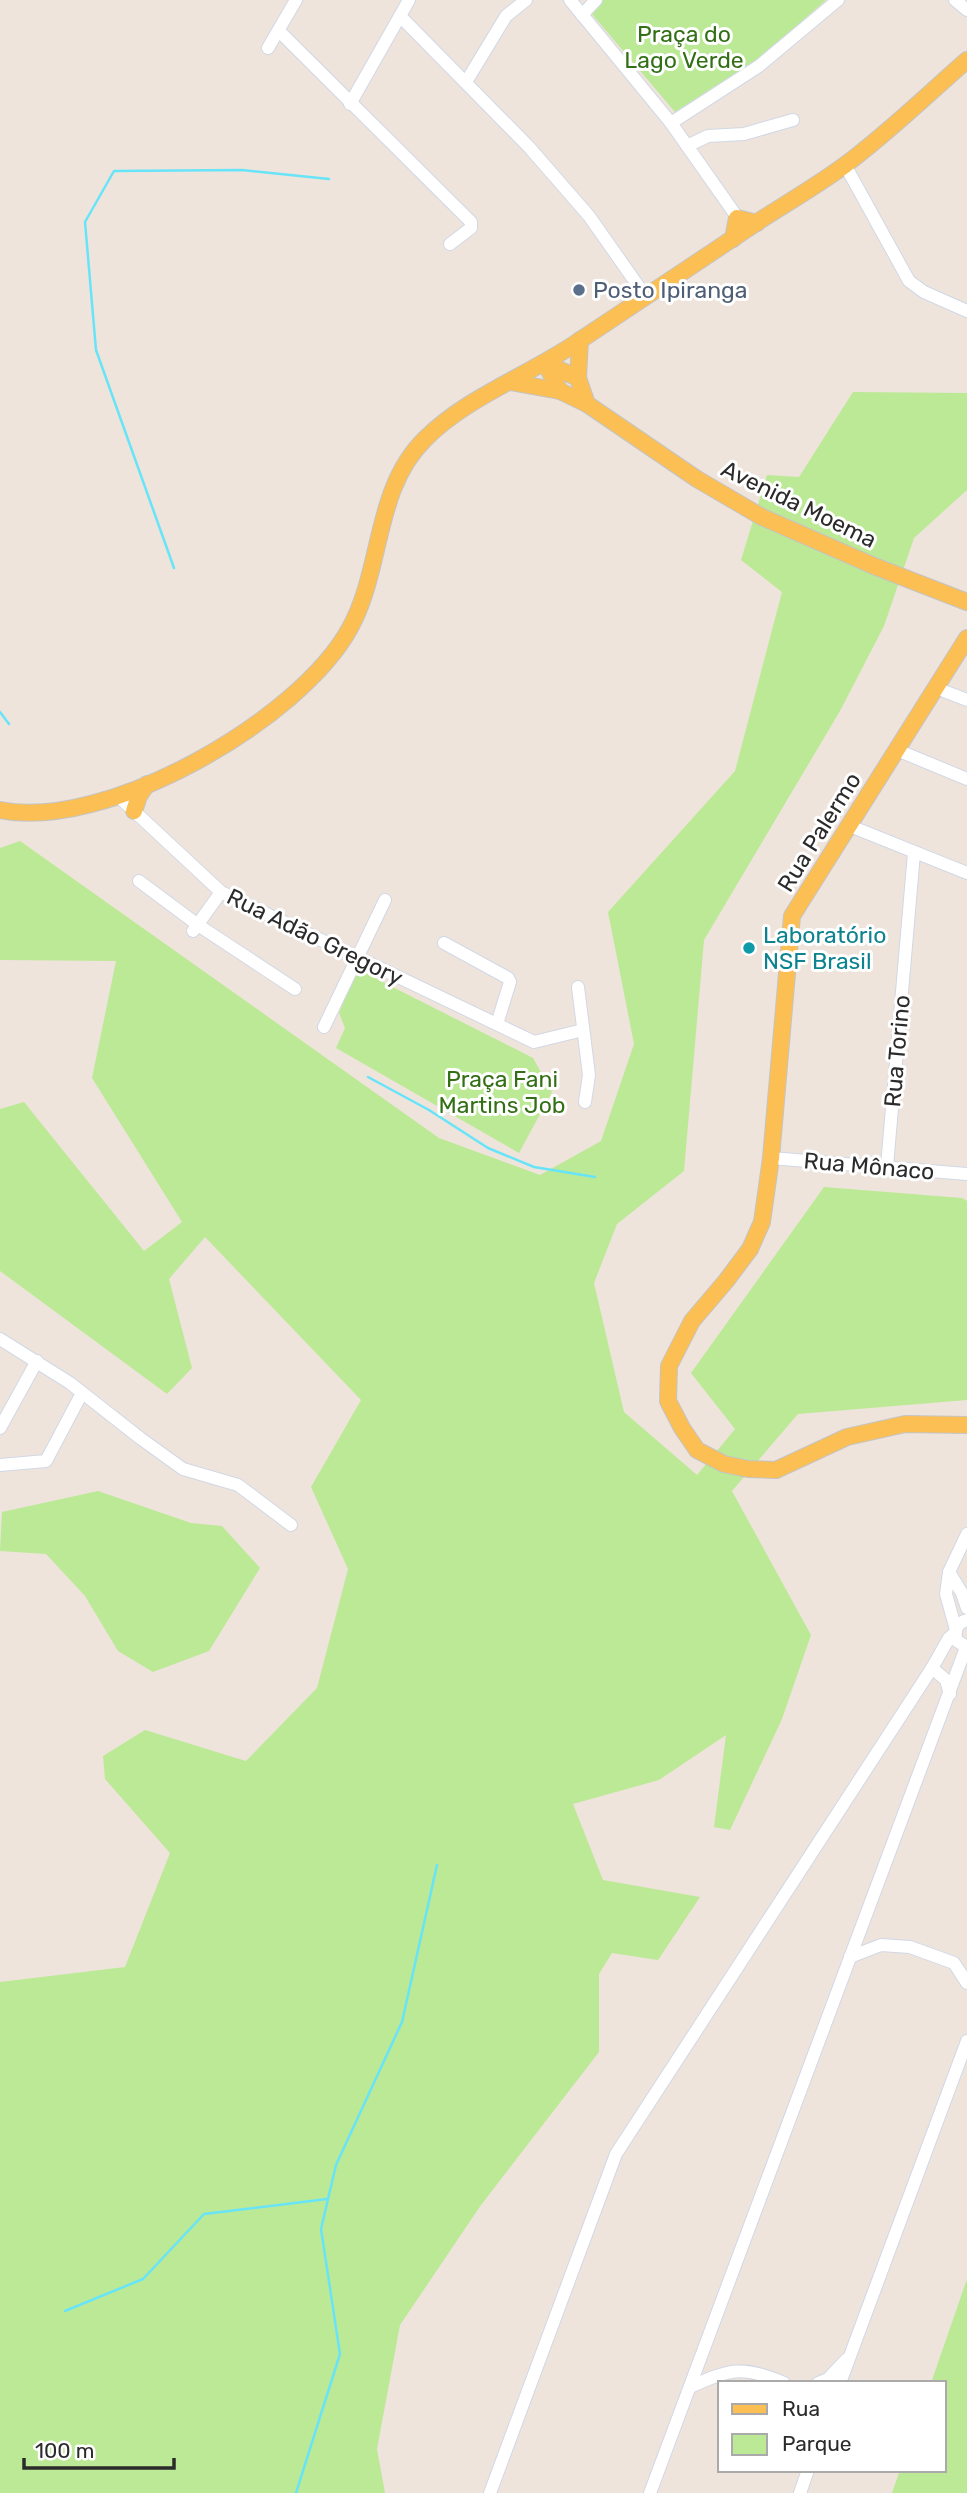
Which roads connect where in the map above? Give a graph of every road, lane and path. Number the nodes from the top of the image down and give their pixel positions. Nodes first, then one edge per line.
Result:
1 (296, 0) edge
2 (409, 0) edge
3 (526, 0) edge
4 (570, 0) edge
5 (596, 0) edge
6 (838, 0) edge
7 (955, 0) edge
8 (967, 10) edge
9 (582, 15) junction
10 (400, 16) junction
11 (279, 31) junction
12 (268, 48) dead end
13 (967, 60) edge
14 (466, 82) junction
15 (350, 104) junction
16 (793, 120) dead end
17 (671, 123) junction
18 (687, 146) junction
19 (845, 164) junction
20 (743, 227) junction
21 (450, 244) dead end
22 (646, 297) junction
23 (967, 311) edge
24 (580, 340) junction
25 (545, 363) junction
26 (578, 378) junction
27 (510, 382) junction
28 (560, 391) junction
29 (587, 404) junction
30 (967, 602) edge
31 (967, 638) edge
32 (936, 688) junction
33 (967, 700) edge
34 (897, 750) junction
35 (967, 779) edge
36 (148, 784) junction
37 (119, 797) junction
38 (0, 810) edge
39 (134, 811) junction
40 (850, 827) junction
41 (914, 853) junction
42 (967, 873) edge
43 (139, 881) dead end
44 (220, 892) junction
45 (385, 900) dead end
46 (195, 928) junction
47 (444, 943) dead end
48 (355, 958) junction
49 (578, 987) dead end
50 (295, 989) dead end
51 (498, 1024) junction
52 (324, 1027) dead end
53 (583, 1030) junction
54 (585, 1102) dead end
55 (771, 1158) junction
56 (887, 1166) junction
57 (967, 1174) edge
58 (0, 1339) edge
59 (37, 1361) junction
60 (82, 1393) junction
61 (967, 1425) edge
62 (0, 1427) edge
63 (0, 1465) edge
64 (291, 1525) dead end
65 (967, 1534) edge
66 (949, 1572) junction
67 (967, 1608) edge
68 (967, 1620) edge
69 (956, 1631) junction
70 (966, 1649) edge
71 (932, 1667) junction
72 (950, 1694) junction
73 (850, 1957) junction
74 (960, 1962) edge
75 (967, 1983) edge
76 (967, 2041) edge
77 (851, 2355) junction
78 (779, 2381) edge
79 (823, 2381) edge
80 (841, 2381) edge
81 (690, 2387) junction
82 (807, 2472) edge
83 (489, 2493) edge
84 (650, 2493) edge
85 (800, 2493) edge

1 - 11 street
2 - 10 street
3 - 14 street
4 - 9 street
5 - 9 street
6 - 17 street
7 - 8 street
9 - 17 street
10 - 14 street
10 - 15 street
11 - 12 street
11 - 15 street
13 - 19 main road
14 - 22 street
15 - 21 street
16 - 18 street
17 - 18 street
18 - 20 street
19 - 20 main road
19 - 23 street
20 - 22 main road
22 - 24 main road
24 - 25 main road
24 - 26 main road
25 - 26 main road
25 - 27 main road
25 - 28 main road
26 - 29 main road
27 - 28 main road, Avenida Moema
27 - 36 main road
28 - 29 main road, Avenida Moema
29 - 30 main road, Avenida Moema
31 - 32 main road, Rua Palermo
32 - 33 street
32 - 34 main road, Rua Palermo
34 - 35 street
34 - 40 main road, Rua Palermo
36 - 37 main road
36 - 39 main road
37 - 38 main road
37 - 39 street, Rua Adão Gregory
39 - 44 street, Rua Adão Gregory
40 - 41 street
40 - 55 main road, Rua Palermo
41 - 42 street
41 - 56 street, Rua Torino
43 - 46 street
44 - 46 street
44 - 48 street, Rua Adão Gregory
45 - 48 street
46 - 50 street
47 - 51 street
48 - 51 street, Rua Adão Gregory
48 - 52 street
49 - 53 street
51 - 53 street, Rua Adão Gregory
53 - 54 street
55 - 56 street, Rua Mônaco
55 - 61 main road, Rua Palermo
56 - 57 street, Rua Mônaco
58 - 59 street
59 - 60 street
59 - 62 street
60 - 63 street
60 - 64 street
65 - 66 street
66 - 67 street
66 - 69 street
68 - 69 street
69 - 70 street
69 - 71 street
70 - 71 street
70 - 72 street
71 - 72 street
71 - 83 street
72 - 73 street
73 - 74 street
73 - 81 street
74 - 75 street
76 - 77 street
77 - 79 street
77 - 80 street
78 - 81 street
81 - 84 street
82 - 85 street

